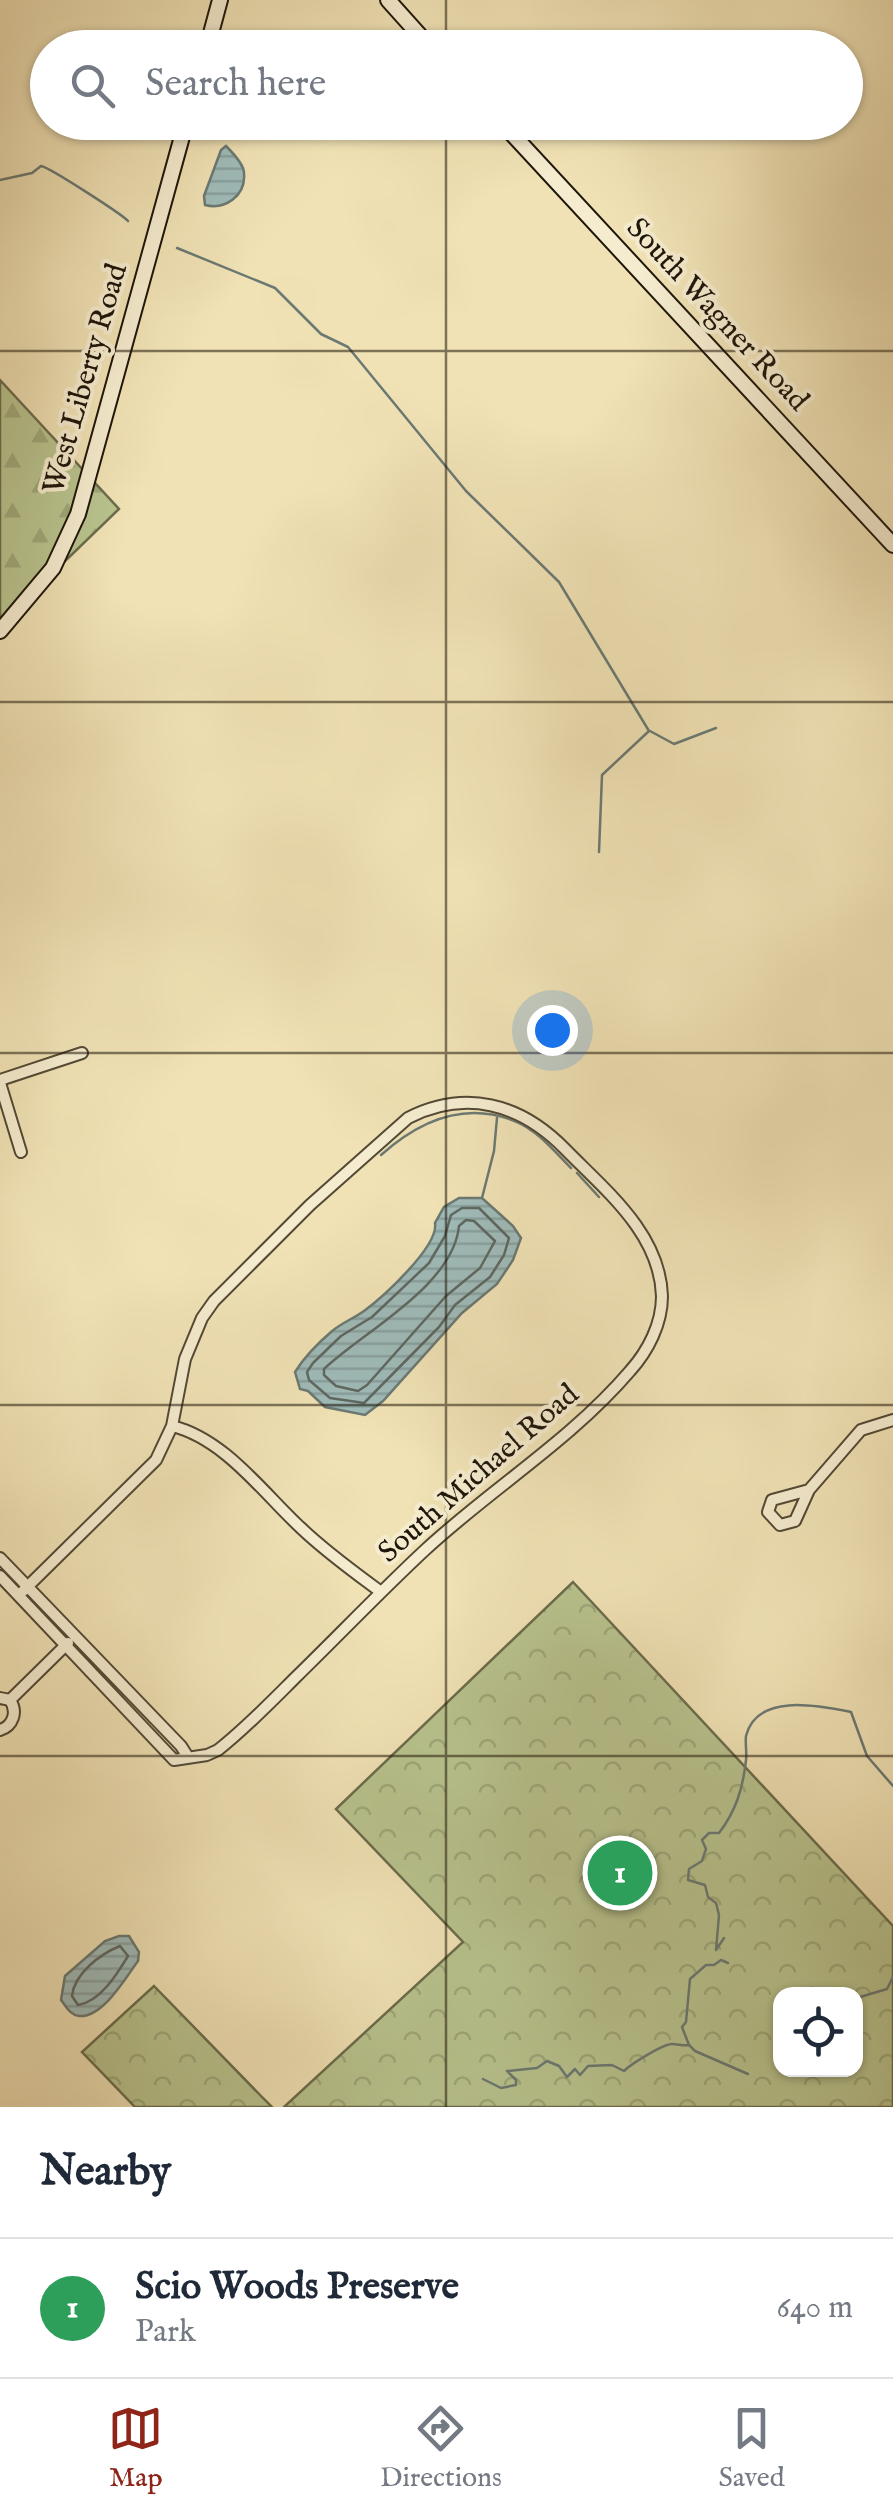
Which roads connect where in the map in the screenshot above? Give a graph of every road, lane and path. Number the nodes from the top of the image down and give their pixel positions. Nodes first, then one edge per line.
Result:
1 (220, 0) edge
2 (388, 0) edge
3 (212, 30) edge
4 (416, 30) edge
5 (181, 140) edge
6 (518, 140) edge
7 (893, 546) edge
8 (0, 631) edge
9 (82, 1053) dead end
10 (0, 1081) edge
11 (21, 1152) dead end
12 (893, 1420) edge
13 (172, 1426) junction
14 (809, 1490) dead end
15 (0, 1558) edge
16 (0, 1576) edge
17 (28, 1586) junction
18 (381, 1592) junction
19 (19, 1594) junction
20 (76, 1636) junction
21 (66, 1646) junction
22 (5, 1699) edge
23 (0, 1730) edge
24 (188, 1757) junction

1 - 3 main road
2 - 4 main road
5 - 8 main road, West Liberty Road
6 - 7 main road, South Wagner Road
9 - 10 street
10 - 11 street
12 - 14 street
13 - 17 street, South Michael Road
13 - 18 street
13 - 18 street, South Michael Road
15 - 17 street
16 - 19 street
17 - 19 street, South Michael Road
17 - 20 street
18 - 24 street, South Michael Road
19 - 21 street
20 - 21 street
20 - 24 street
21 - 22 street
21 - 24 street
22 - 23 street

